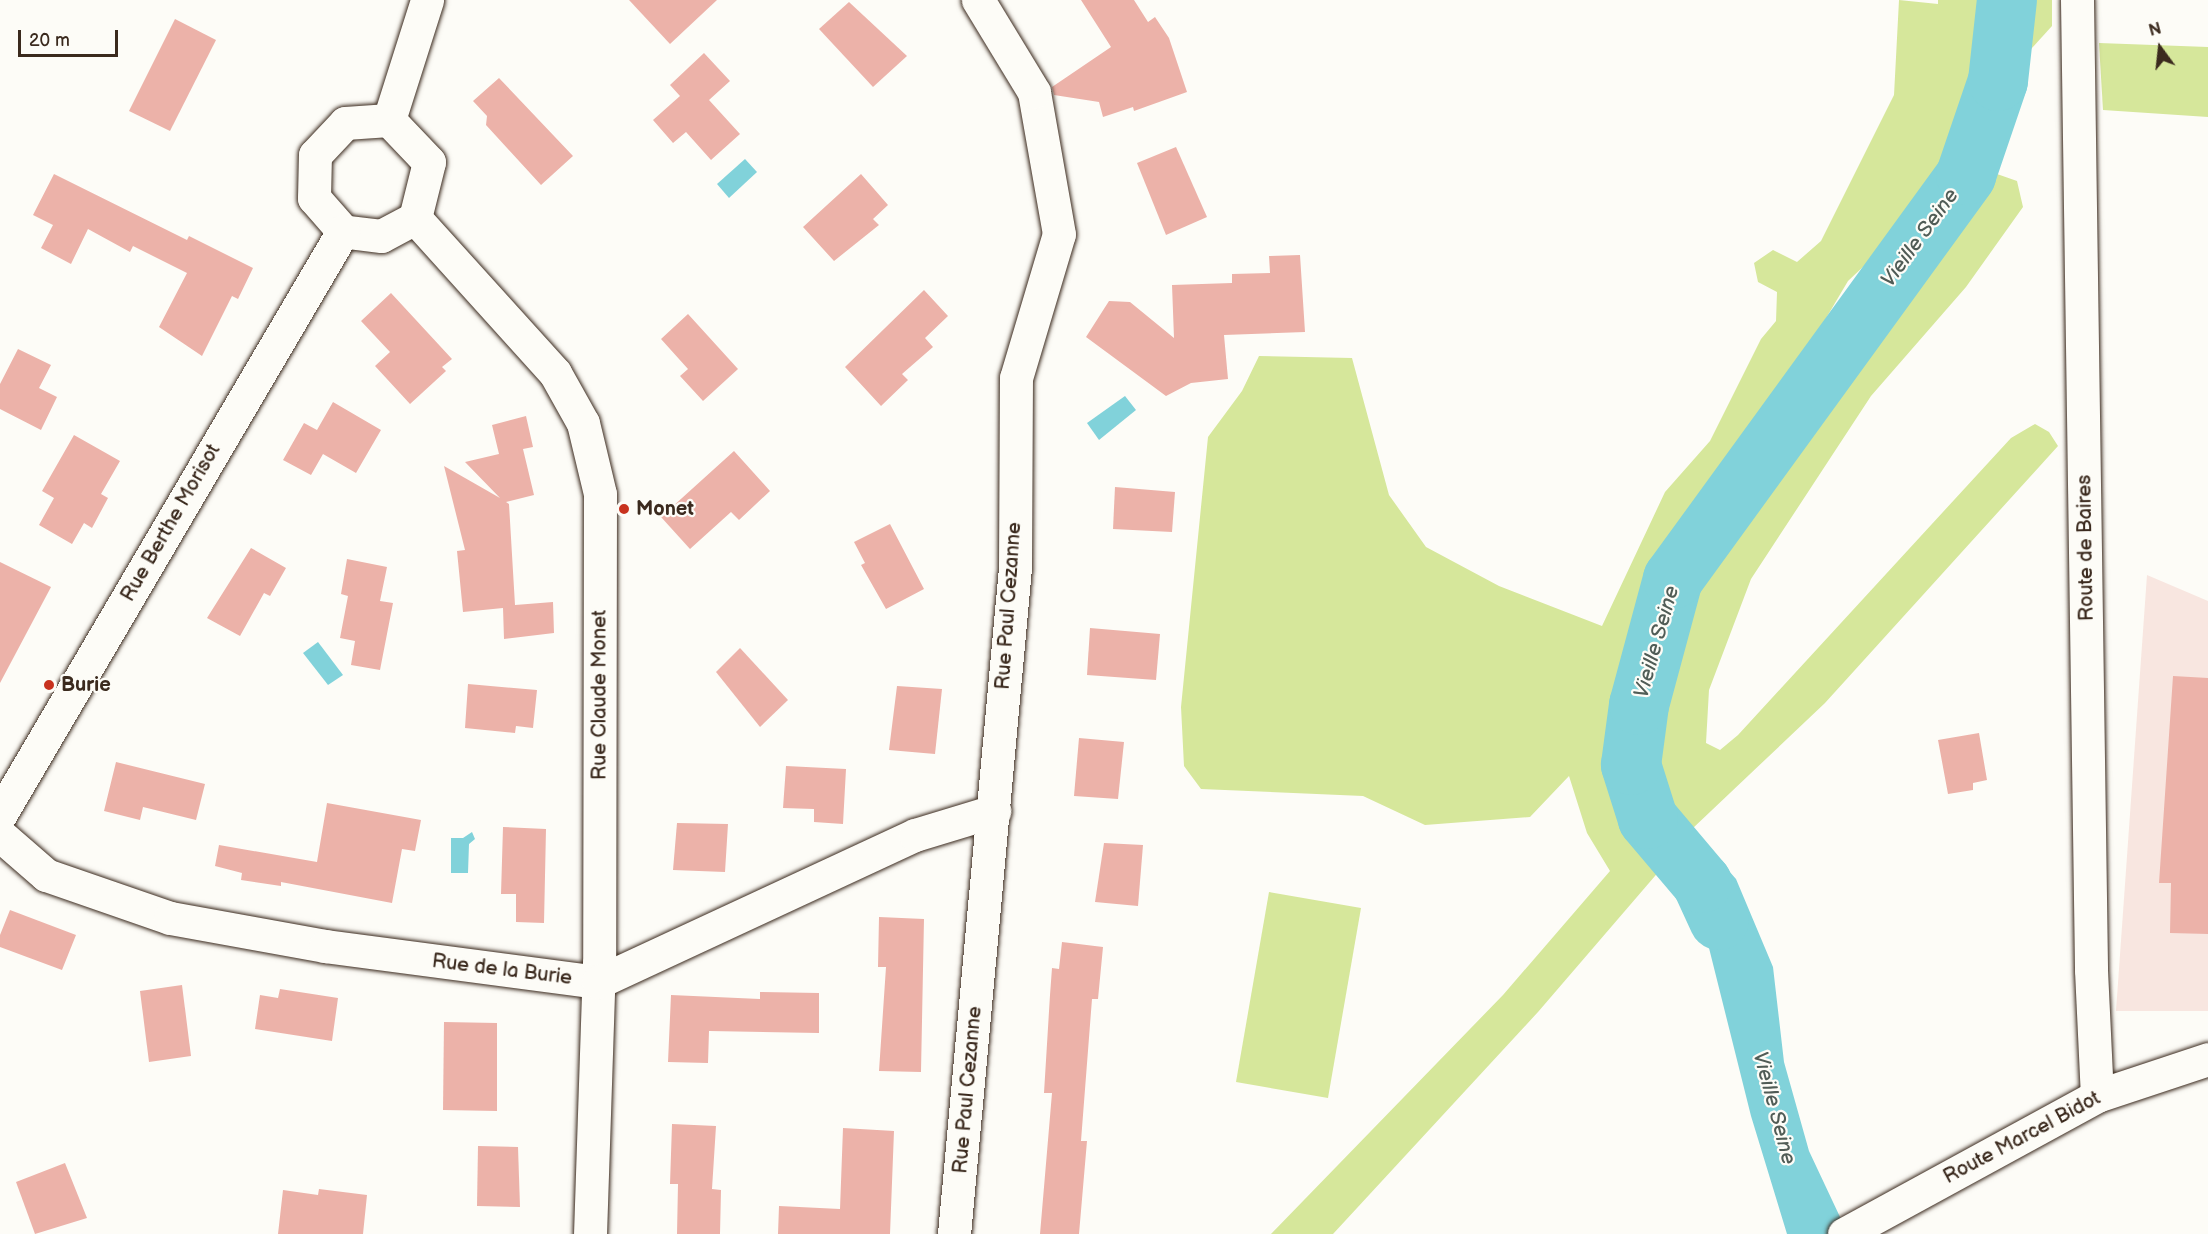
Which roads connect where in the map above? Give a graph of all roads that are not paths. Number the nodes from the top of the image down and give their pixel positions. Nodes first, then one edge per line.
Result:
1 (427, 0) edge
2 (978, 0) edge
3 (2077, 0) edge
4 (389, 120) junction
5 (415, 218) junction
6 (343, 231) junction
7 (994, 811) junction
8 (0, 814) edge
9 (0, 835) edge
10 (598, 982) junction
11 (2208, 1059) edge
12 (2097, 1096) junction
13 (1858, 1226) edge
14 (590, 1234) edge
15 (954, 1234) edge

1 - 4 street
2 - 7 street, Rue Paul Cezanne
3 - 12 street, Route de Baires
4 - 5 street
4 - 6 street
5 - 6 street
5 - 10 street, Rue Claude Monet
6 - 8 street, Rue Berthe Morisot
7 - 10 street, Rue de la Burie
7 - 15 street, Rue Paul Cezanne
9 - 10 street, Rue de la Burie
10 - 14 street, Rue Claude Monet
11 - 12 street, Route Marcel Bidot
12 - 13 street, Route Marcel Bidot

